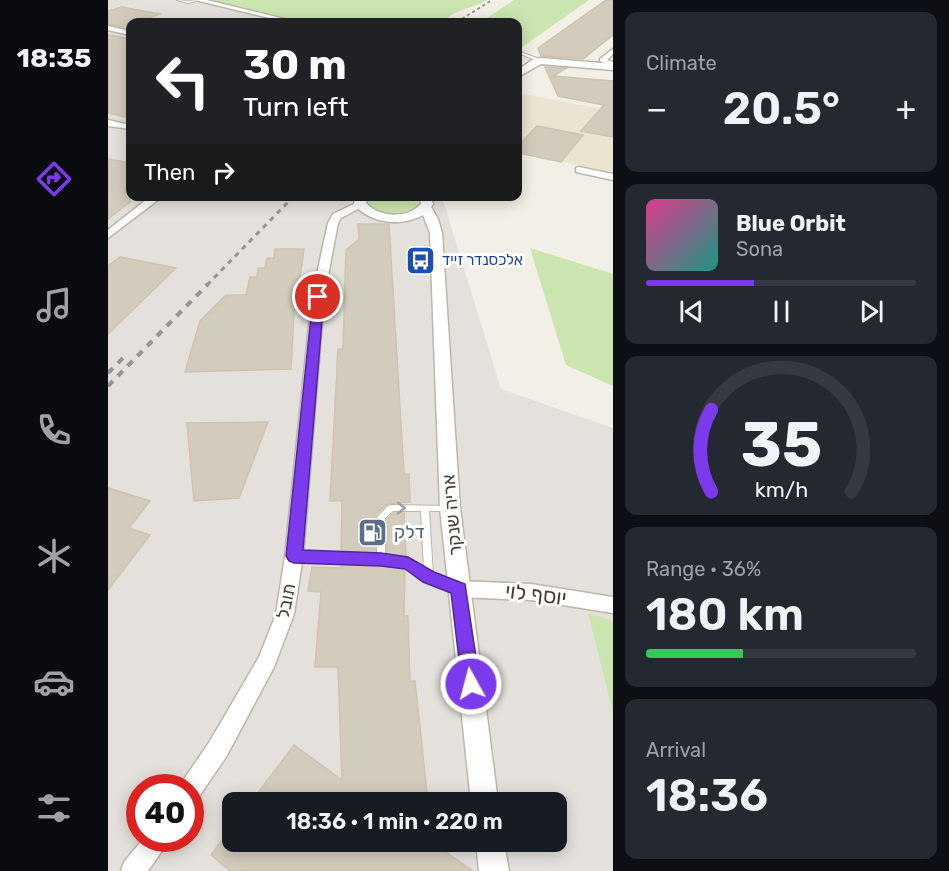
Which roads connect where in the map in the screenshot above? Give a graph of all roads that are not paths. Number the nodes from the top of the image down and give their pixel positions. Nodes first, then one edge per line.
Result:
1 (178, 0) edge
2 (198, 0) edge
3 (276, 18) edge
4 (108, 28) edge
5 (126, 32) edge
6 (613, 51) edge
7 (522, 53) edge
8 (541, 60) junction
9 (526, 68) junction
10 (613, 68) edge
11 (522, 71) edge
12 (108, 123) edge
13 (126, 126) edge
14 (579, 170) dead end
15 (613, 177) edge
16 (152, 201) edge
17 (360, 201) edge
18 (361, 201) edge
19 (425, 202) edge
20 (341, 214) junction
21 (373, 214) junction
22 (409, 216) junction
23 (435, 227) junction
24 (108, 235) edge
25 (425, 508) junction
26 (450, 508) junction
27 (294, 556) junction
28 (381, 559) junction
29 (429, 577) junction
30 (459, 589) junction
31 (613, 605) edge
32 (201, 774) edge
33 (484, 792) edge
34 (148, 852) edge
35 (491, 852) edge
36 (133, 871) edge
37 (494, 871) edge

1 - 2 lane
2 - 3 street
4 - 5 street
6 - 10 street
7 - 8 lane
8 - 9 street
8 - 10 street
9 - 10 street
9 - 11 street
12 - 13 street
14 - 15 street
16 - 24 street
17 - 20 street
18 - 21 street
19 - 22 street
19 - 23 street, אריה שנקר
20 - 21 street
20 - 27 street, תובל
21 - 22 street
22 - 23 street
23 - 26 street, אריה שנקר
25 - 26 lane
28 -> 25 lane
25 - 29 lane
26 - 30 street, אריה שנקר
27 - 28 lane
27 - 32 street, תובל
28 - 29 lane
29 - 30 lane
30 - 31 street, יוסף לוי
30 - 33 street, אריה שנקר
34 - 36 street
35 - 37 street

